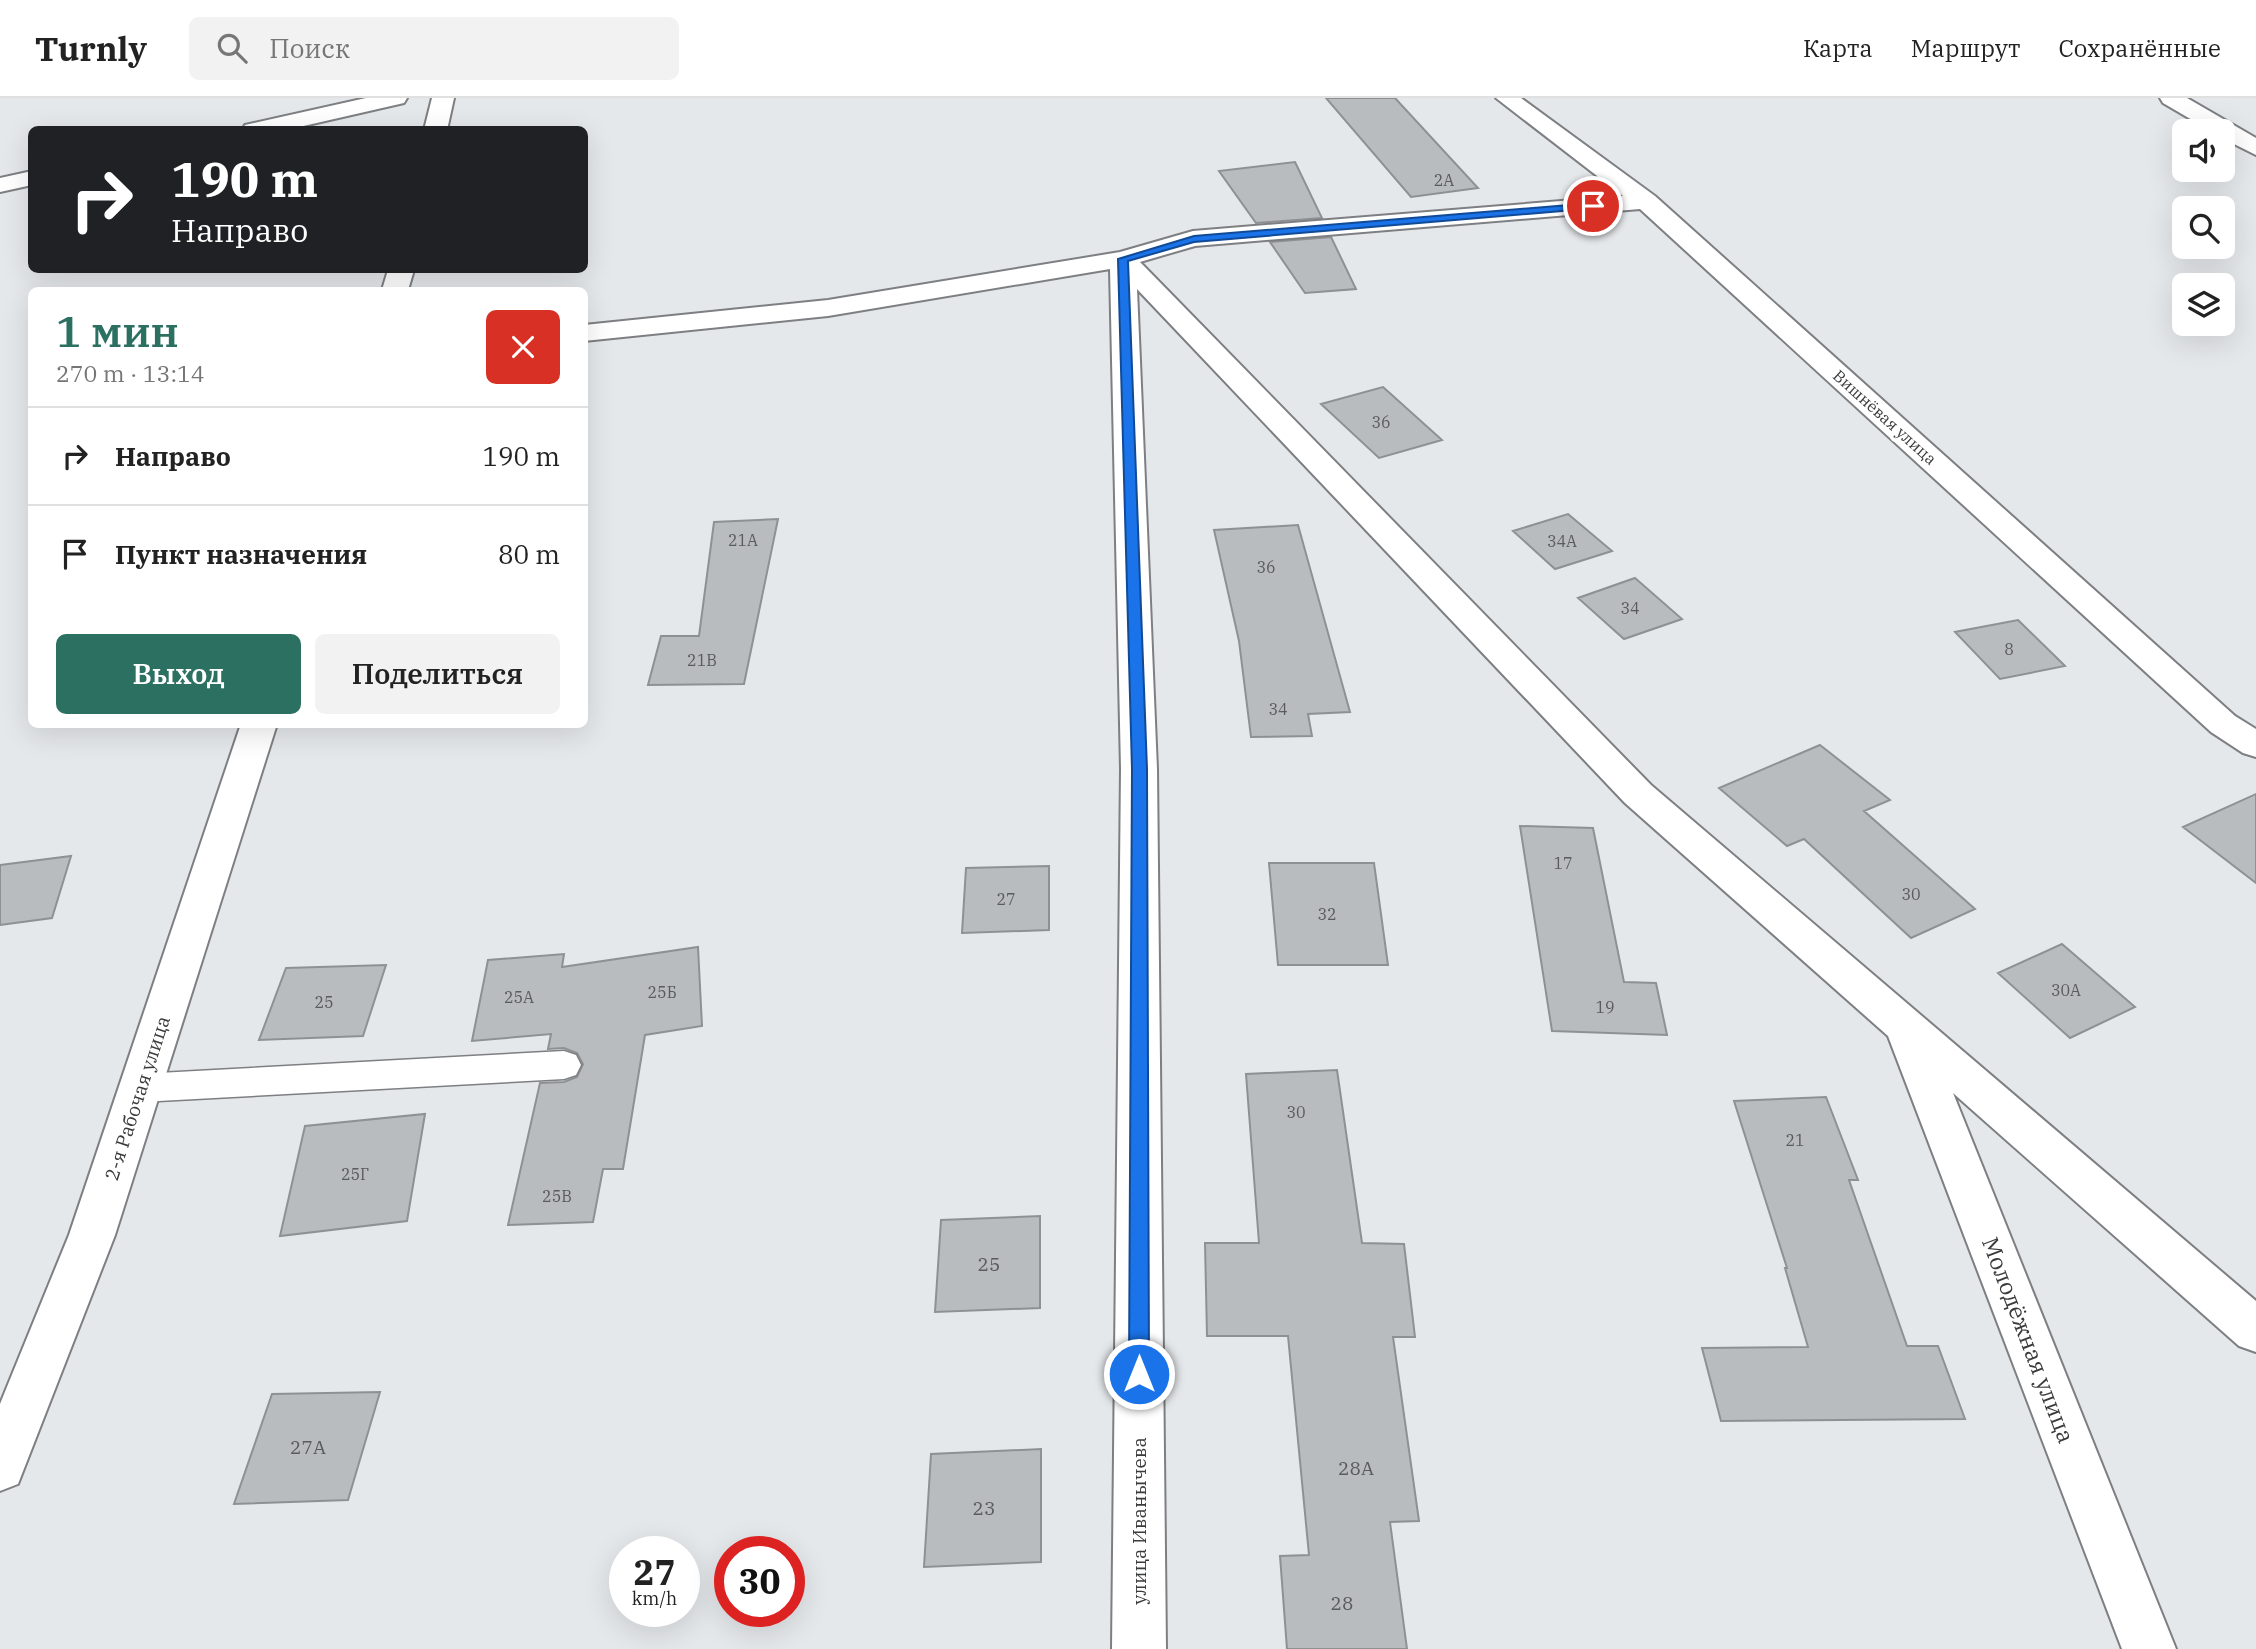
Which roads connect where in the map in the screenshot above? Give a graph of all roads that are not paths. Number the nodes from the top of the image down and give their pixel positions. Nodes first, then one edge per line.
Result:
1 (396, 98) edge
2 (443, 98) edge
3 (1507, 98) edge
4 (2171, 98) edge
5 (271, 126) edge
6 (436, 126) edge
7 (2256, 148) edge
8 (28, 179) edge
9 (0, 185) edge
10 (1646, 201) junction
11 (1123, 259) junction
12 (588, 333) edge
13 (258, 728) edge
14 (2256, 745) edge
15 (1907, 1030) junction
16 (564, 1065) dead end
17 (140, 1087) junction
18 (2256, 1331) edge
19 (0, 1467) edge
20 (1139, 1649) edge
21 (2149, 1649) edge

1 - 5 street
2 - 6 street
3 - 10 street, Вишнёвая улица
4 - 7 street
8 - 9 street
10 - 11 street
10 - 14 street, Вишнёвая улица
11 - 12 street
11 - 15 street
11 - 20 street, улица Иванычева
13 - 17 street, 2-я Рабочая улица
15 - 18 street
15 - 21 street, Молодёжная улица
16 - 17 lane
17 - 19 street, 2-я Рабочая улица

